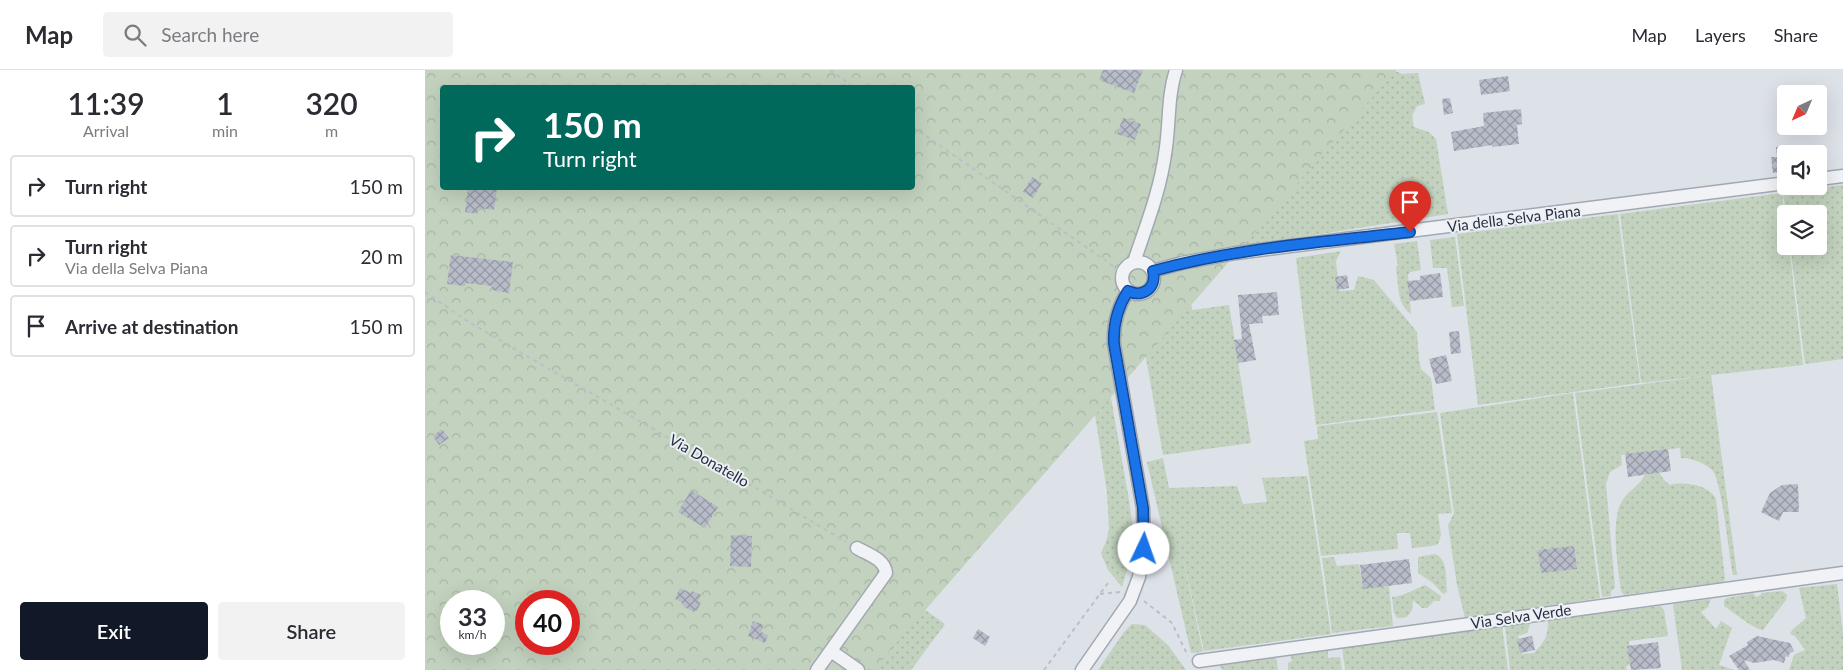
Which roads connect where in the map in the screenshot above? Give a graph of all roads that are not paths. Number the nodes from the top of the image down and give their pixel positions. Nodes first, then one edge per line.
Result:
1 (1176, 70) edge
2 (1843, 176) edge
3 (1827, 178) edge
4 (1777, 184) edge
5 (1134, 262) junction
6 (1153, 271) junction
7 (1128, 291) junction
8 (857, 548) road end
9 (1843, 574) edge
10 (831, 651) junction
11 (1199, 660) road end
12 (817, 670) edge
13 (858, 670) edge
14 (1081, 670) edge

1 - 5 street
2 - 3 street
4 - 6 street, Via della Selva Piana
5 - 6 street
5 - 7 street
6 - 7 street
7 - 14 street
8 - 10 street
9 - 11 street, Via Selva Verde
10 - 12 street
10 - 13 street

